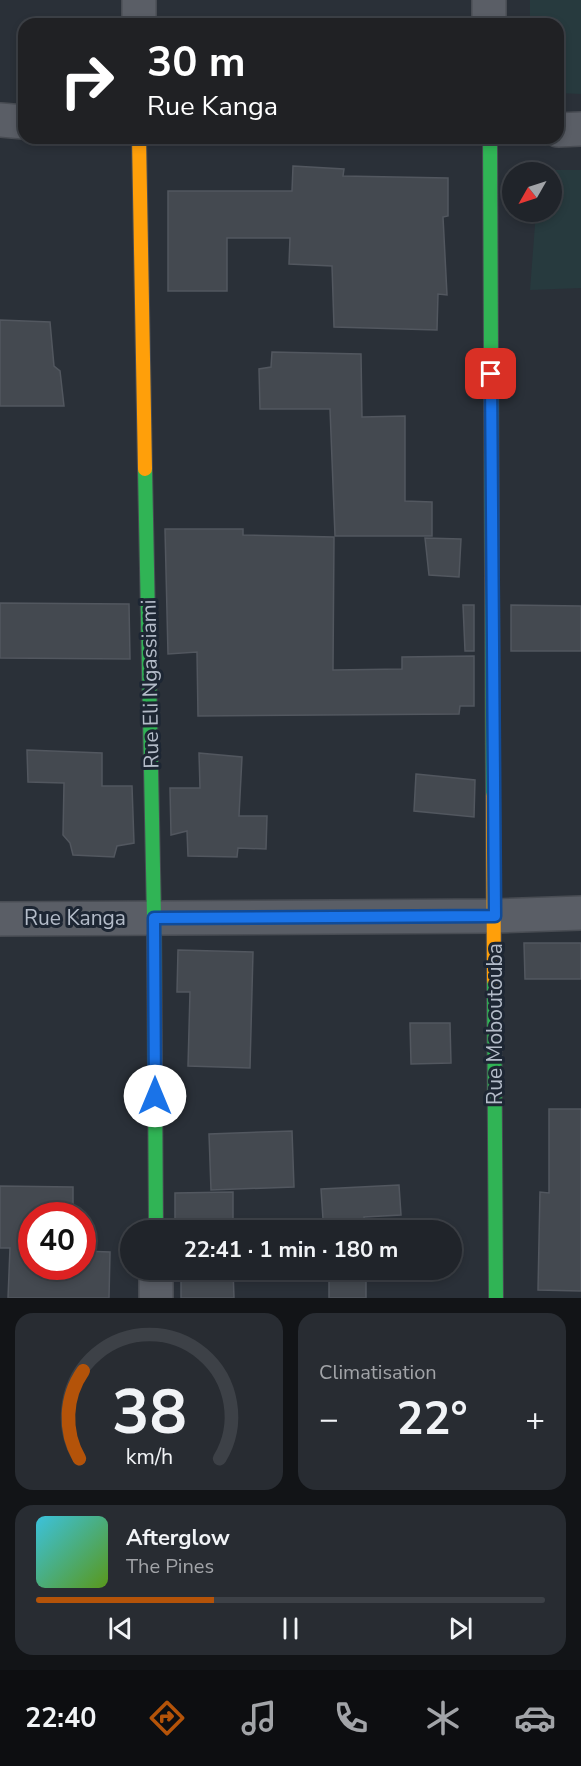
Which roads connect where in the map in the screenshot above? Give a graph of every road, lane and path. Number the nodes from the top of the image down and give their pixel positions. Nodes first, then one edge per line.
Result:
1 (139, 0) edge
2 (489, 0) edge
3 (139, 18) edge
4 (489, 18) edge
5 (0, 120) edge
6 (18, 122) edge
7 (581, 129) edge
8 (564, 130) edge
9 (139, 144) edge
10 (490, 144) edge
11 (581, 913) edge
12 (495, 916) junction
13 (154, 918) junction
14 (0, 919) edge
15 (156, 1220) edge
16 (156, 1280) edge
17 (156, 1298) edge
18 (496, 1298) edge

1 - 3 street
2 - 4 street
5 - 6 street
7 - 8 street
9 - 13 street, Rue Eli Ngassiami
10 - 12 street, Rue Moboutouba
11 - 12 street, Rue Kanga
12 - 13 street, Rue Kanga
12 - 18 street, Rue Moboutouba
13 - 14 street, Rue Kanga
13 - 15 street, Rue Eli Ngassiami
16 - 17 street

